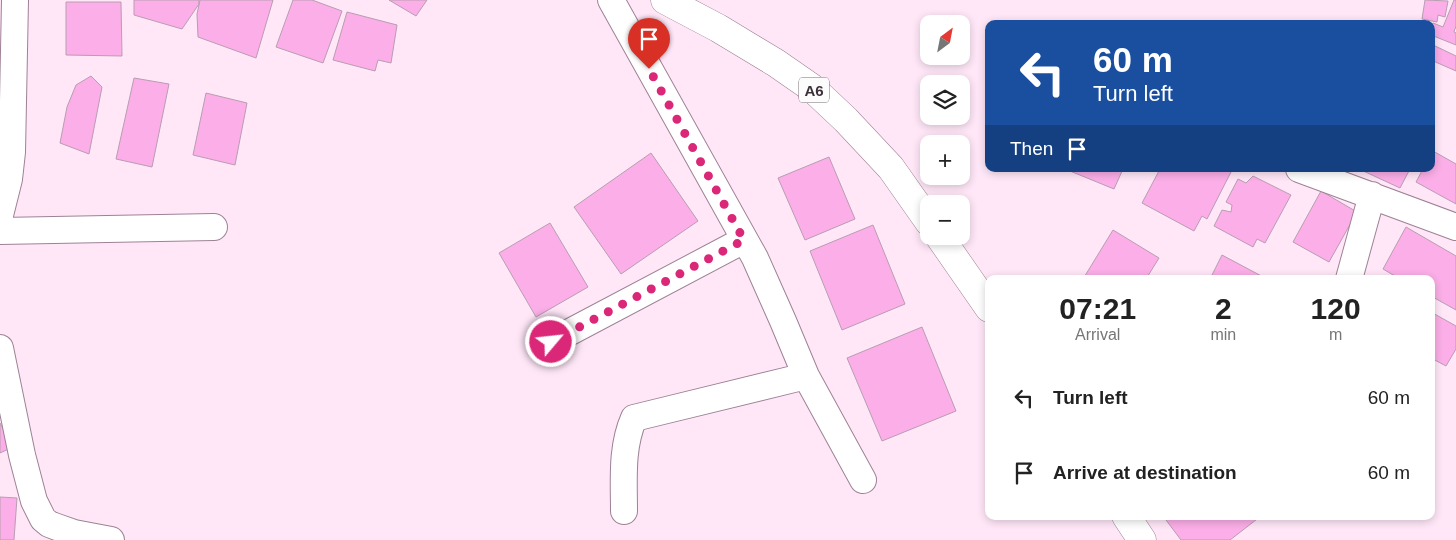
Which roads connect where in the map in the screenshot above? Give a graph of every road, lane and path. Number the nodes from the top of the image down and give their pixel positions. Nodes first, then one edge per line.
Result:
1 (15, 0) edge
2 (611, 0) edge
3 (665, 0) edge
4 (1307, 172) edge
5 (1372, 195) junction
6 (920, 209) edge
7 (0, 215) edge
8 (214, 227) dead end
9 (1456, 227) edge
10 (0, 231) edge
11 (744, 240) junction
12 (945, 245) edge
13 (1349, 275) edge
14 (985, 302) edge
15 (551, 342) dead end
16 (0, 348) edge
17 (806, 376) junction
18 (863, 480) dead end
19 (624, 511) dead end
20 (1129, 520) edge
21 (111, 540) edge
22 (1142, 540) edge

1 - 7 street
2 - 11 street
3 - 6 highway, A6
4 - 5 street
5 - 9 street
5 - 13 street
8 - 10 street
11 - 15 street
11 - 17 street
12 - 14 highway
16 - 21 street
17 - 18 street
17 - 19 street
20 - 22 highway

